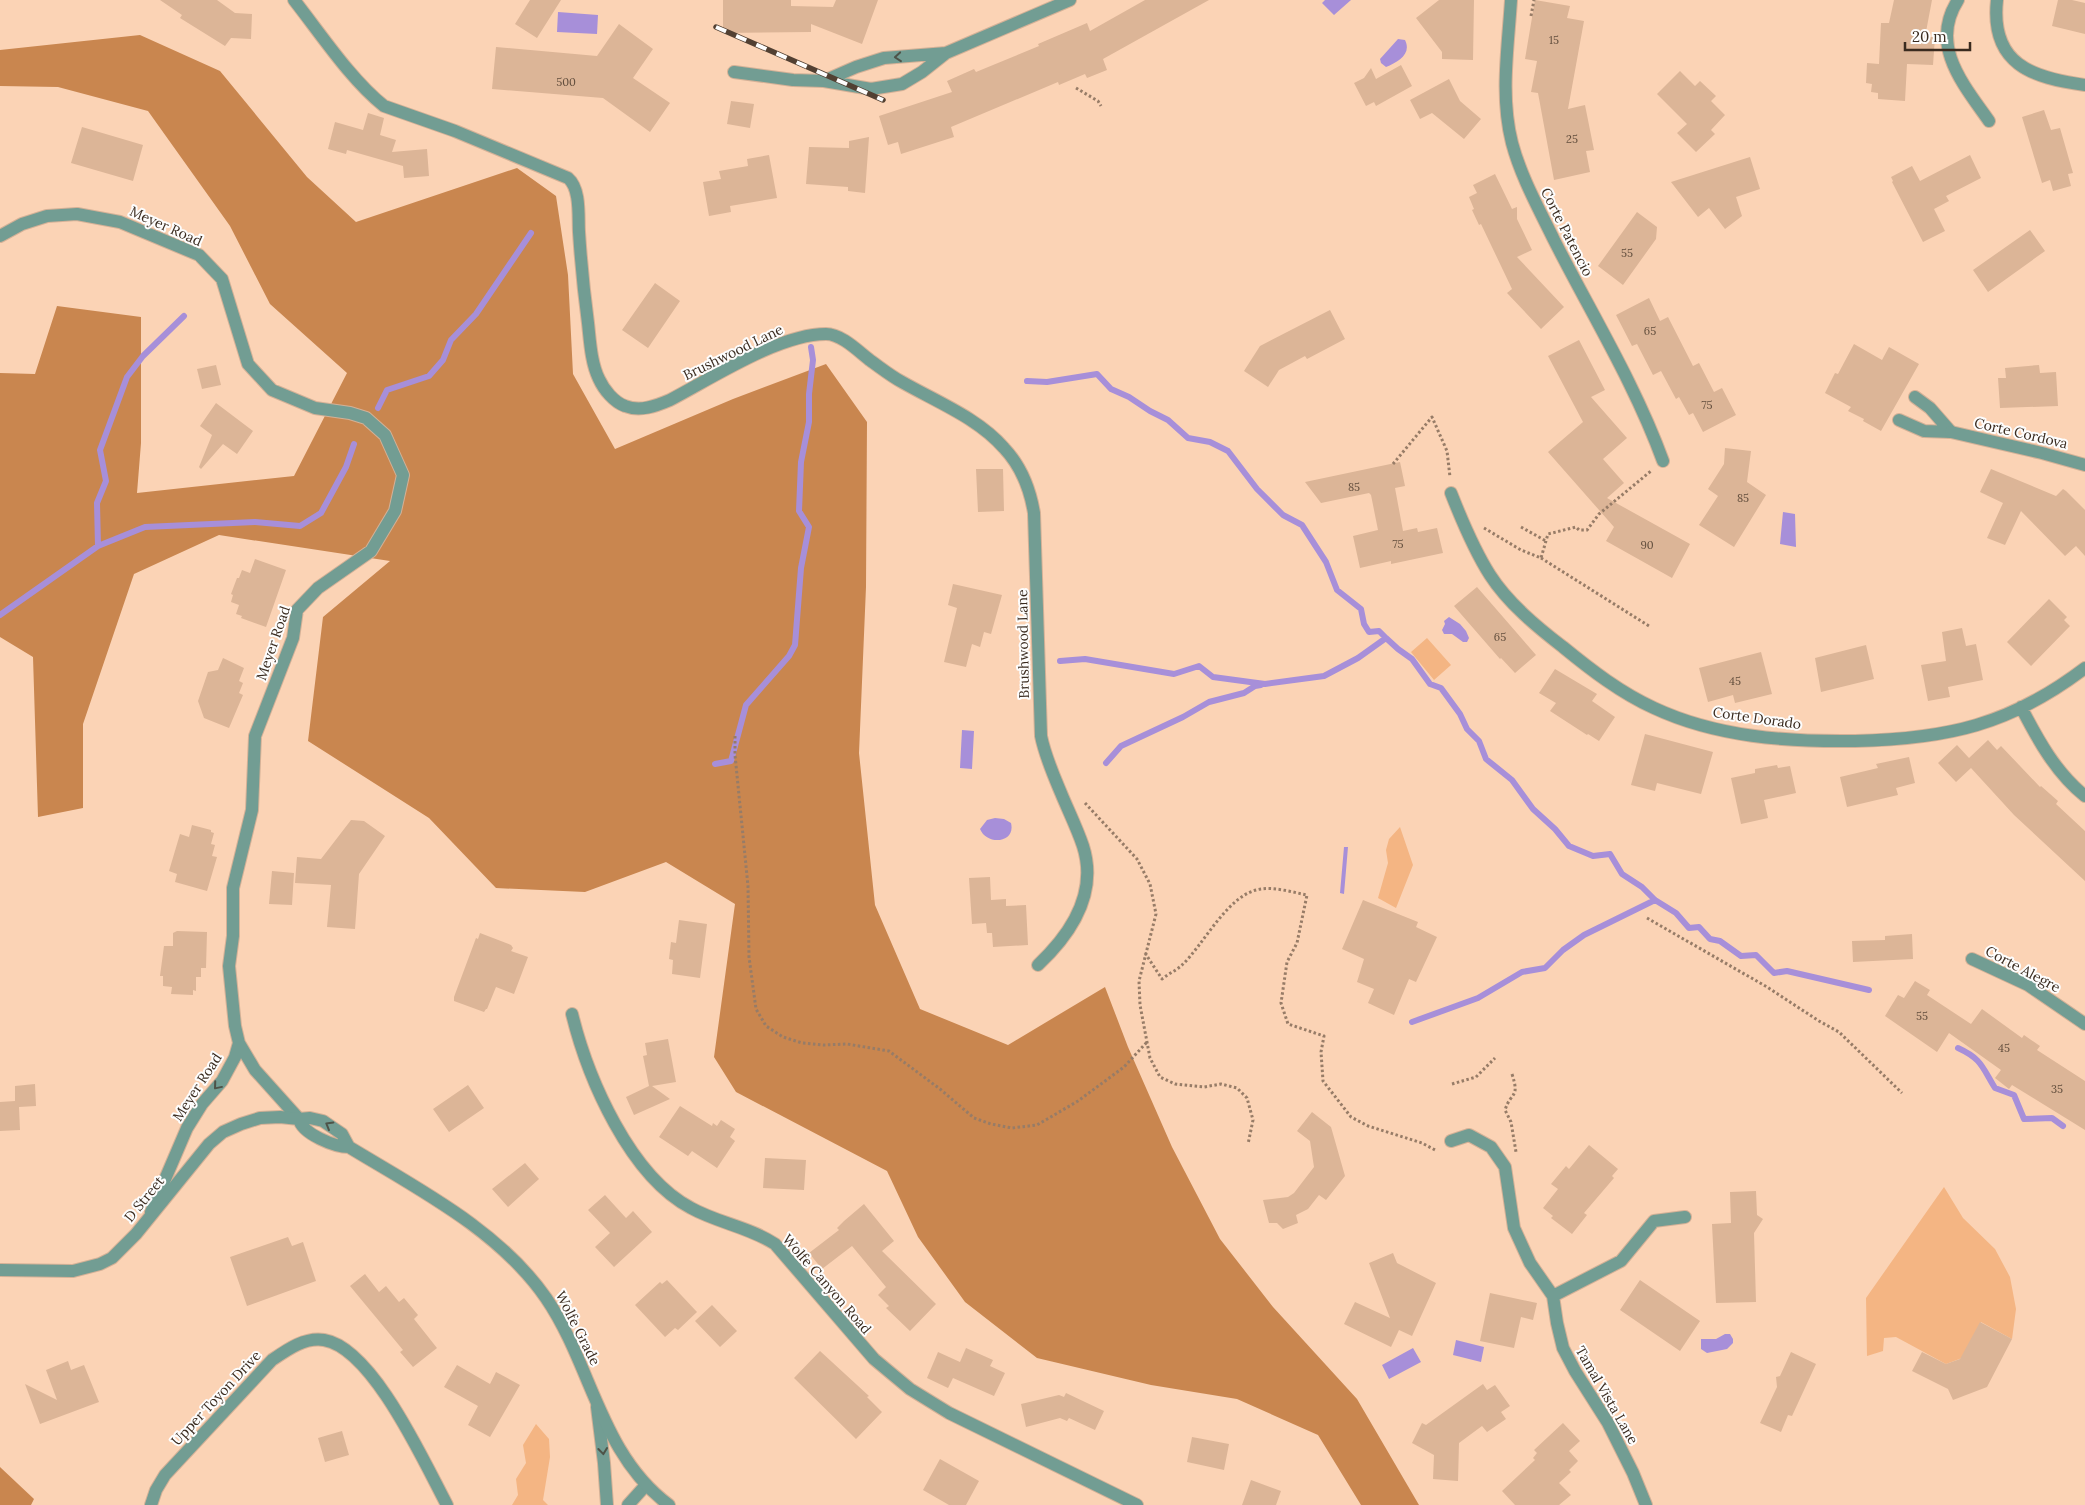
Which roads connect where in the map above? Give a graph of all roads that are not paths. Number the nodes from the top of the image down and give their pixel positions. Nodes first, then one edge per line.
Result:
1 (294, 0) edge
2 (1070, 0) edge
3 (1511, 0) edge
4 (1958, 0) edge
5 (1997, 0) edge
6 (946, 53) junction
7 (734, 72) dead end
8 (824, 81) junction
9 (2085, 85) edge
10 (1989, 121) dead end
11 (0, 236) edge
12 (1916, 397) dead end
13 (1899, 420) dead end
14 (1950, 432) junction
15 (1663, 461) road end
16 (2085, 465) edge
17 (1452, 493) road end
18 (2085, 668) edge
19 (2021, 708) junction
20 (2085, 796) edge
21 (1972, 959) dead end
22 (1038, 964) dead end
23 (572, 1014) dead end
24 (2085, 1024) edge
25 (239, 1043) junction
26 (299, 1119) junction
27 (1451, 1141) dead end
28 (1685, 1217) dead end
29 (148, 1219) junction
30 (0, 1270) edge
31 (1553, 1296) junction
32 (596, 1402) junction
33 (646, 1485) junction
34 (152, 1505) edge
35 (447, 1505) edge
36 (607, 1505) edge
37 (628, 1505) edge
38 (669, 1505) edge
39 (1137, 1505) edge
40 (1646, 1505) edge

1 - 22 street, Brushwood Lane
2 - 6 street
3 - 15 street, Corte Patencio
4 - 10 street
5 - 9 street
6 -> 8 street
6 - 8 street
7 - 8 street
11 - 25 street, Meyer Road
12 - 14 street
13 - 14 street, Corte Cordova
14 - 16 street, Corte Cordova
17 - 19 street, Corte Dorado
18 - 19 street, Corte Dorado
19 - 20 street
21 - 24 street, Corte Alegre
23 - 39 street, Wolfe Canyon Road
25 - 26 street, Wolfe Grade
25 -> 29 street, Meyer Road
26 - 29 street, D Street
26 - 32 street, Wolfe Grade
27 - 31 street, Tamal Vista Lane
28 - 31 street
29 - 30 street, D Street
31 - 40 street, Tamal Vista Lane
32 - 33 street, Wolfe Grade
32 -> 36 street
33 - 37 street
33 - 38 street, Wolfe Grade
34 - 35 street, Upper Toyon Drive

